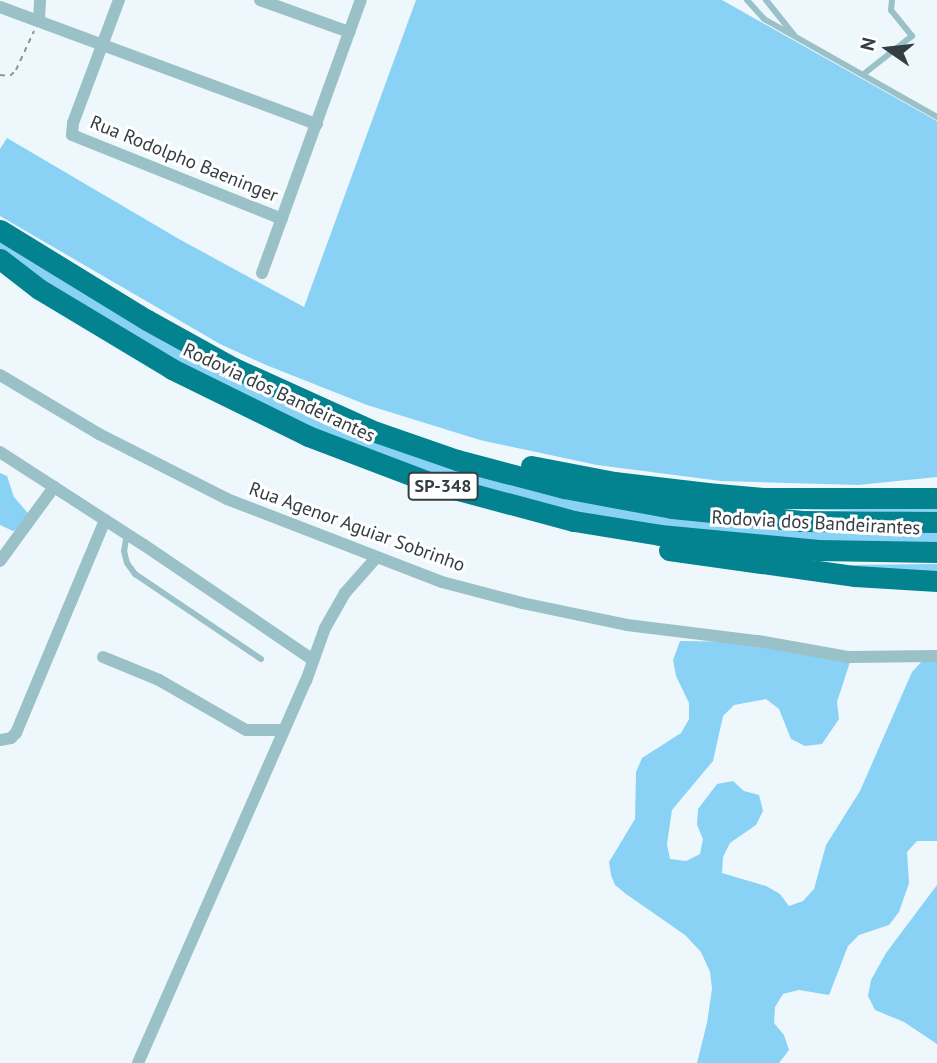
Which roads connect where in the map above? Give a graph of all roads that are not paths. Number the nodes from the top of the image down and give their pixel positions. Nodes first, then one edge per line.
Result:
1 (40, 0) edge
2 (119, 0) edge
3 (260, 0) edge
4 (361, 0) edge
5 (747, 0) edge
6 (766, 0) edge
7 (892, 0) edge
8 (0, 7) edge
9 (39, 20) junction
10 (349, 32) junction
11 (795, 36) junction
12 (102, 45) junction
13 (864, 73) junction
14 (937, 117) edge
15 (317, 124) junction
16 (282, 219) junction
17 (0, 225) edge
18 (0, 230) edge
19 (0, 259) edge
20 (262, 273) dead end
21 (0, 375) edge
22 (268, 417) junction
23 (0, 452) edge
24 (937, 485) edge
25 (54, 487) junction
26 (838, 498) junction
27 (937, 498) edge
28 (105, 520) junction
29 (937, 522) edge
30 (127, 533) junction
31 (937, 552) edge
32 (376, 558) junction
33 (0, 561) edge
34 (937, 581) edge
35 (937, 656) edge
36 (103, 657) dead end
37 (261, 659) dead end
38 (313, 660) junction
39 (284, 730) junction
40 (0, 740) edge
41 (138, 1063) edge

1 - 9 street
2 - 12 street
3 - 10 street
4 - 10 street
5 - 11 lane
6 - 11 lane
7 - 13 lane
8 - 9 street
9 - 12 street
10 - 15 street
11 - 13 lane
12 - 15 street
12 - 16 street, Rua Rodolpho Baeninger
13 - 14 lane
15 - 16 street
16 - 20 street
17 - 26 highway
18 - 29 highway, Rodovia dos Bandeirantes / SP-348
19 - 22 highway, Rodovia dos Bandeirantes / SP-348
21 - 32 street, Rua Agenor Aguiar Sobrinho
22 - 31 highway, Rodovia dos Bandeirantes / SP-348
22 - 34 highway
23 - 25 street
24 - 26 highway
25 - 28 street
25 - 33 street
26 - 27 highway
28 - 30 street
28 - 40 street
30 - 37 lane
30 - 38 street
32 - 35 street, Rua Agenor Aguiar Sobrinho
32 - 38 street
36 - 39 street
38 - 39 street
39 - 41 street

